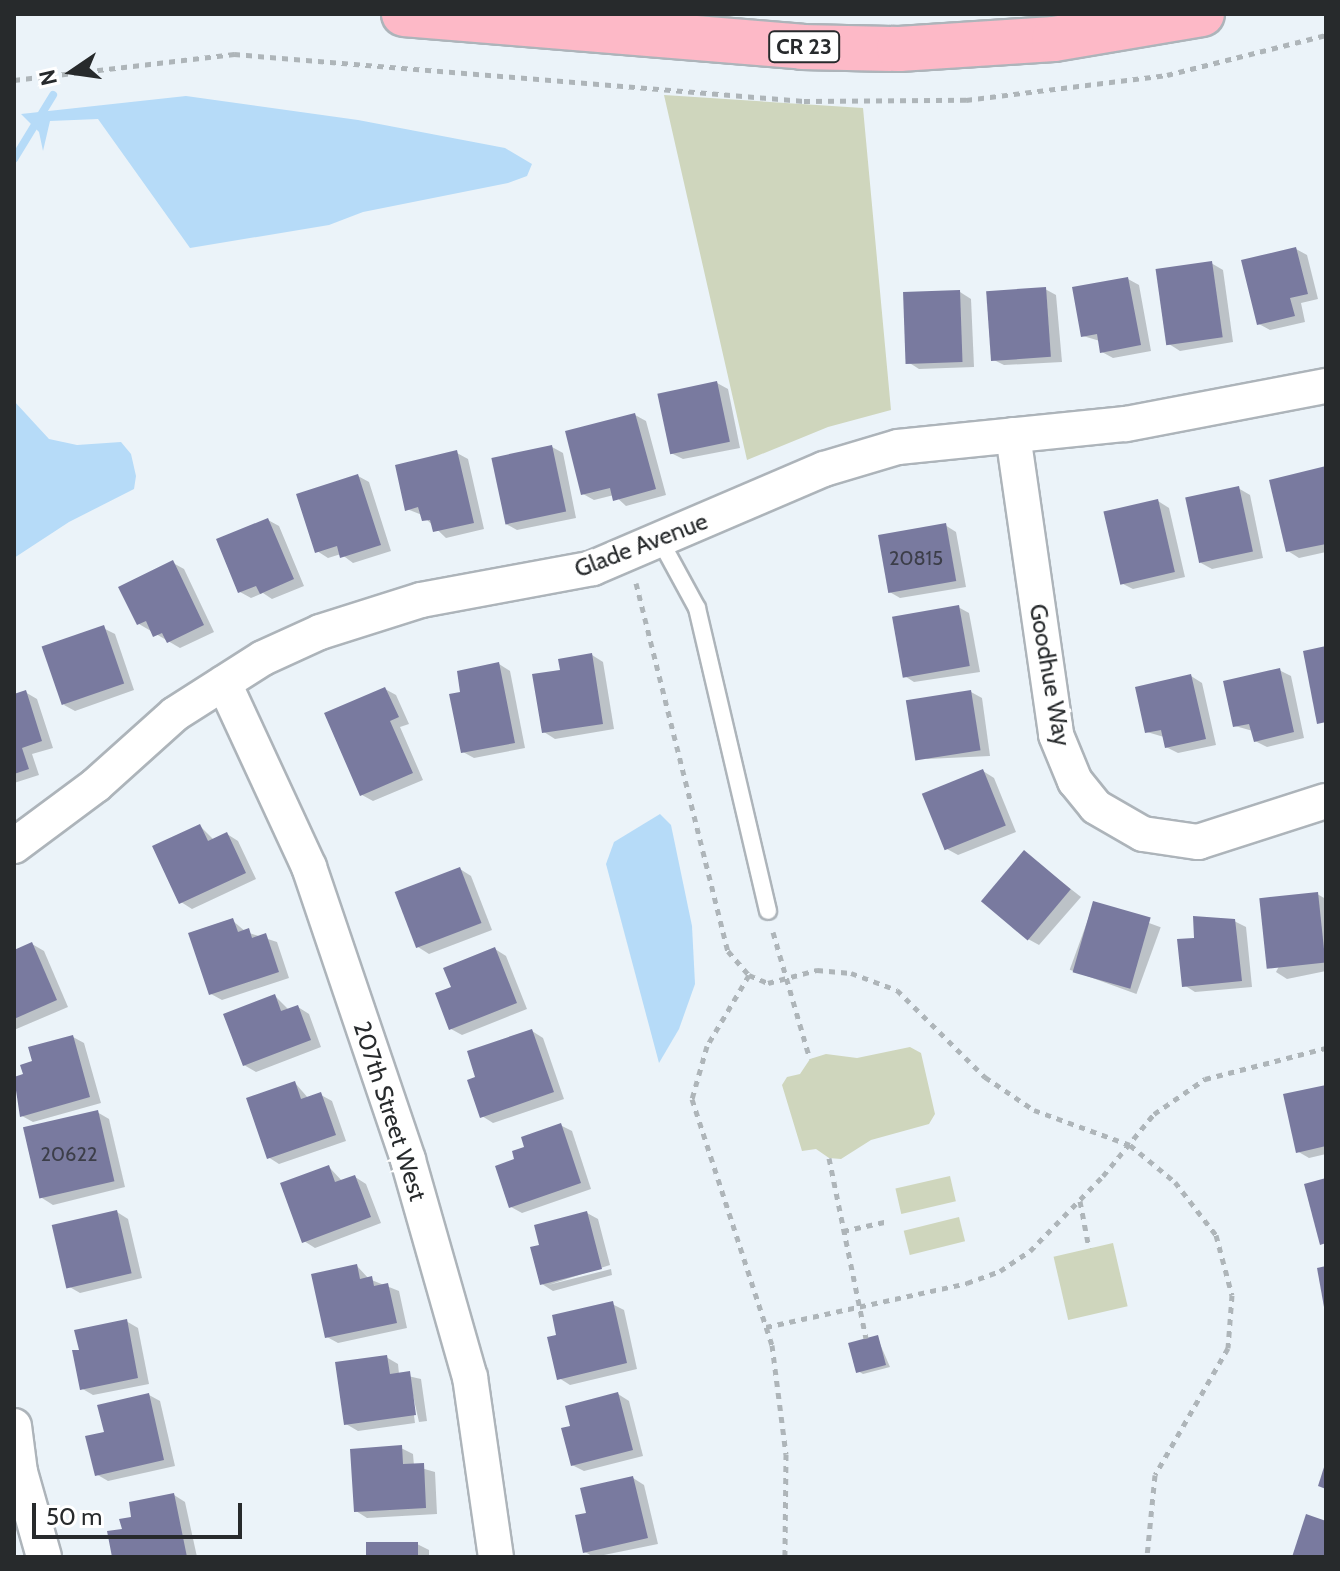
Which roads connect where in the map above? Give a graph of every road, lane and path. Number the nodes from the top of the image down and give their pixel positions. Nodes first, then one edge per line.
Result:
1 (404, 14) edge
2 (1202, 14) edge
3 (1326, 35) edge
4 (14, 80) edge
5 (1326, 386) edge
6 (1013, 435) junction
7 (661, 542) junction
8 (627, 555) junction
9 (224, 683) junction
10 (1326, 801) edge
11 (14, 846) edge
12 (768, 911) joint
13 (749, 975) junction
14 (784, 981) junction
15 (1326, 1048) edge
16 (810, 1059) dead end
17 (1130, 1145) junction
18 (829, 1158) dead end
19 (1080, 1201) junction
20 (889, 1221) dead end
21 (843, 1231) junction
22 (1089, 1248) dead end
23 (861, 1308) junction
24 (766, 1327) junction
25 (866, 1338) dead end
26 (14, 1426) edge
27 (44, 1557) edge
28 (496, 1557) edge
29 (785, 1557) edge
30 (1147, 1557) edge

1 - 2 main road, CR 23
3 - 4 path
5 - 6 street, Glade Avenue
6 - 7 street, Glade Avenue
6 - 10 street, Goodhue Way
7 - 8 street, Glade Avenue
7 - 12 lane
8 - 9 street, Glade Avenue
8 - 13 path
9 - 11 street, Glade Avenue
9 - 28 street, 207th Street West
12 - 14 path
13 - 14 path
13 - 24 path
14 - 16 path
14 - 17 path
15 - 17 path
17 - 19 path
17 - 30 path
18 - 21 path
19 - 22 path
19 - 23 path
20 - 21 path
21 - 23 path
23 - 24 path
23 - 25 path
24 - 29 path
26 - 27 street

